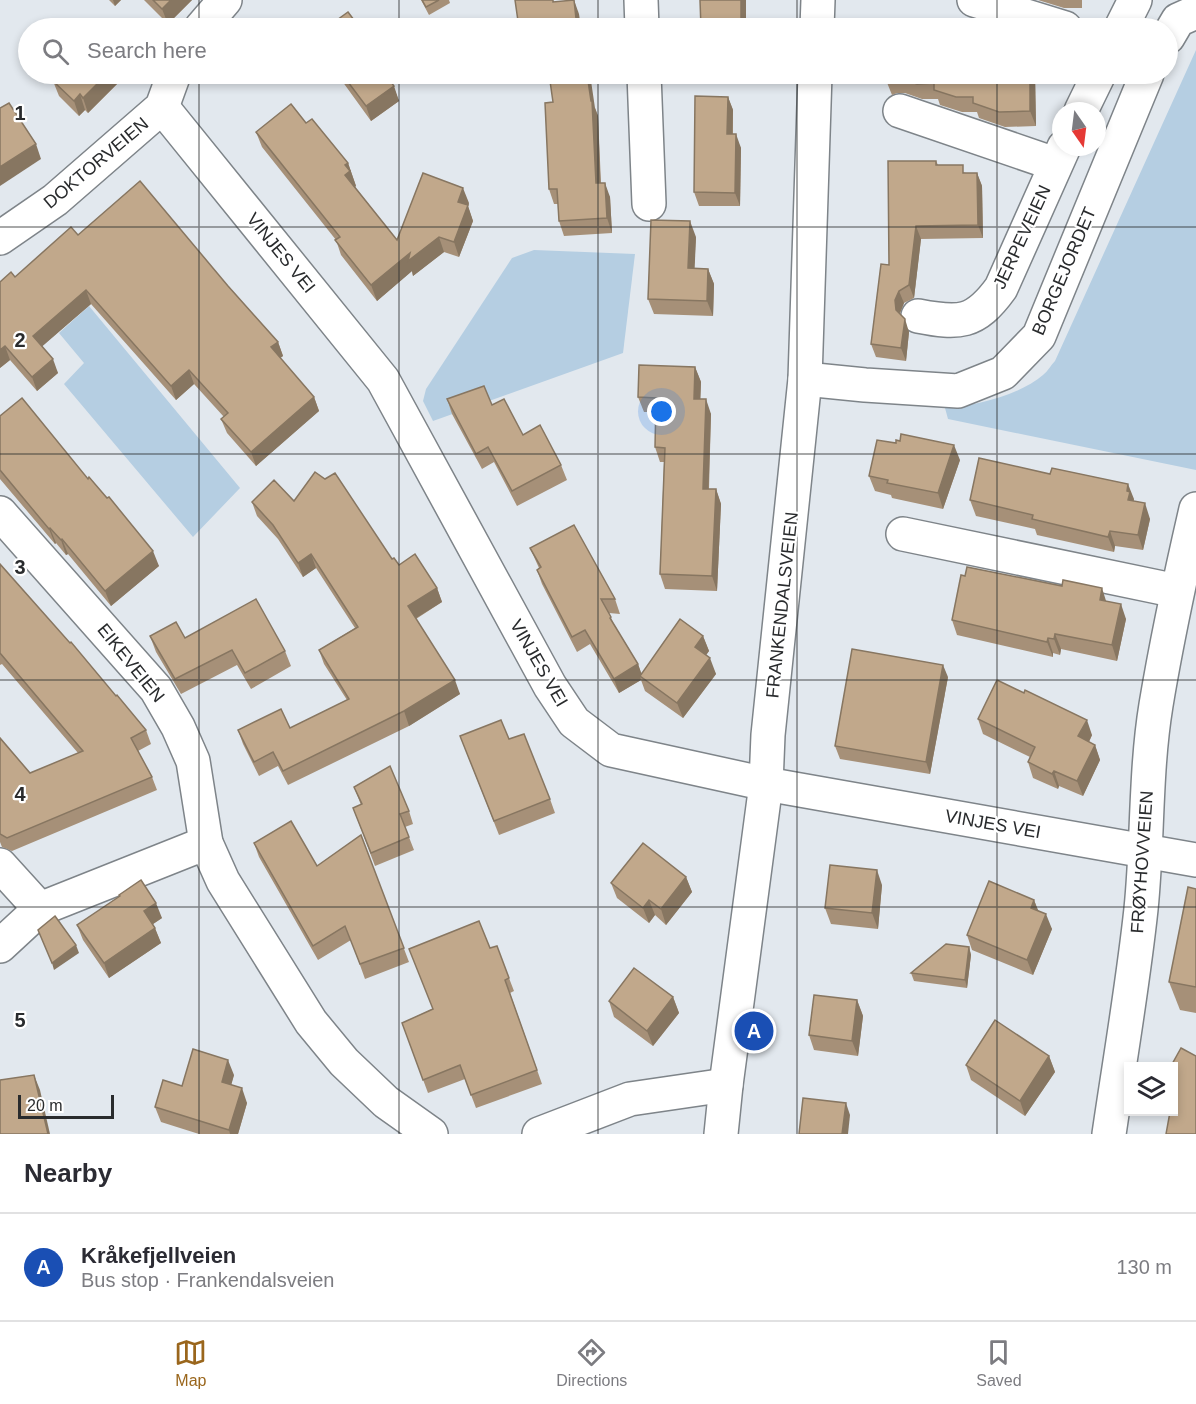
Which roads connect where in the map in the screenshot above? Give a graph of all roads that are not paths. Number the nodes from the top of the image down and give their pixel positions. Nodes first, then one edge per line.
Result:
1 (225, 0) edge
2 (640, 0) edge
3 (818, 0) edge
4 (974, 0) edge
5 (1135, 0) edge
6 (1196, 12) edge
7 (210, 18) edge
8 (641, 18) edge
9 (817, 18) edge
10 (1032, 18) edge
11 (1126, 18) edge
12 (1178, 21) edge
13 (170, 84) edge
14 (644, 84) edge
15 (815, 84) edge
16 (1094, 84) edge
17 (1143, 84) edge
18 (1085, 102) edge
19 (162, 106) junction
20 (900, 111) dead end
21 (1052, 154) edge
22 (1060, 156) edge
23 (649, 204) dead end
24 (0, 238) edge
25 (918, 316) dead end
26 (805, 379) junction
27 (1196, 509) edge
28 (0, 513) edge
29 (903, 534) dead end
30 (1177, 591) junction
31 (766, 784) junction
32 (206, 843) junction
33 (1146, 852) junction
34 (1196, 860) edge
35 (0, 865) edge
36 (40, 909) junction
37 (0, 946) edge
38 (726, 1085) junction
39 (431, 1134) edge
40 (539, 1134) edge
41 (721, 1134) edge
42 (1109, 1134) edge

1 - 7 street
2 - 8 street
3 - 9 street
4 - 10 street
5 - 11 street
6 - 12 street
13 - 19 street, DOKTORVEIEN
14 - 23 street
15 - 26 street, FRANKENDALSVEIEN
16 - 18 street
17 - 26 street, BORGEJORDET
19 - 24 street, DOKTORVEIEN
19 - 31 street, VINJES VEI
20 - 21 street, JERPEVEIEN
22 - 25 street, JERPEVEIEN
26 - 31 street, FRANKENDALSVEIEN
27 - 30 street, FRØYHOVVEIEN
28 - 32 street, EIKEVEIEN
29 - 30 street
30 - 33 street, FRØYHOVVEIEN
31 - 33 street, VINJES VEI
31 - 38 street, FRANKENDALSVEIEN
32 - 36 street
32 - 39 street, EIKEVEIEN
33 - 34 street, VINJES VEI
33 - 42 street, FRØYHOVVEIEN
35 - 36 street
36 - 37 street
38 - 40 street
38 - 41 street, FRANKENDALSVEIEN

